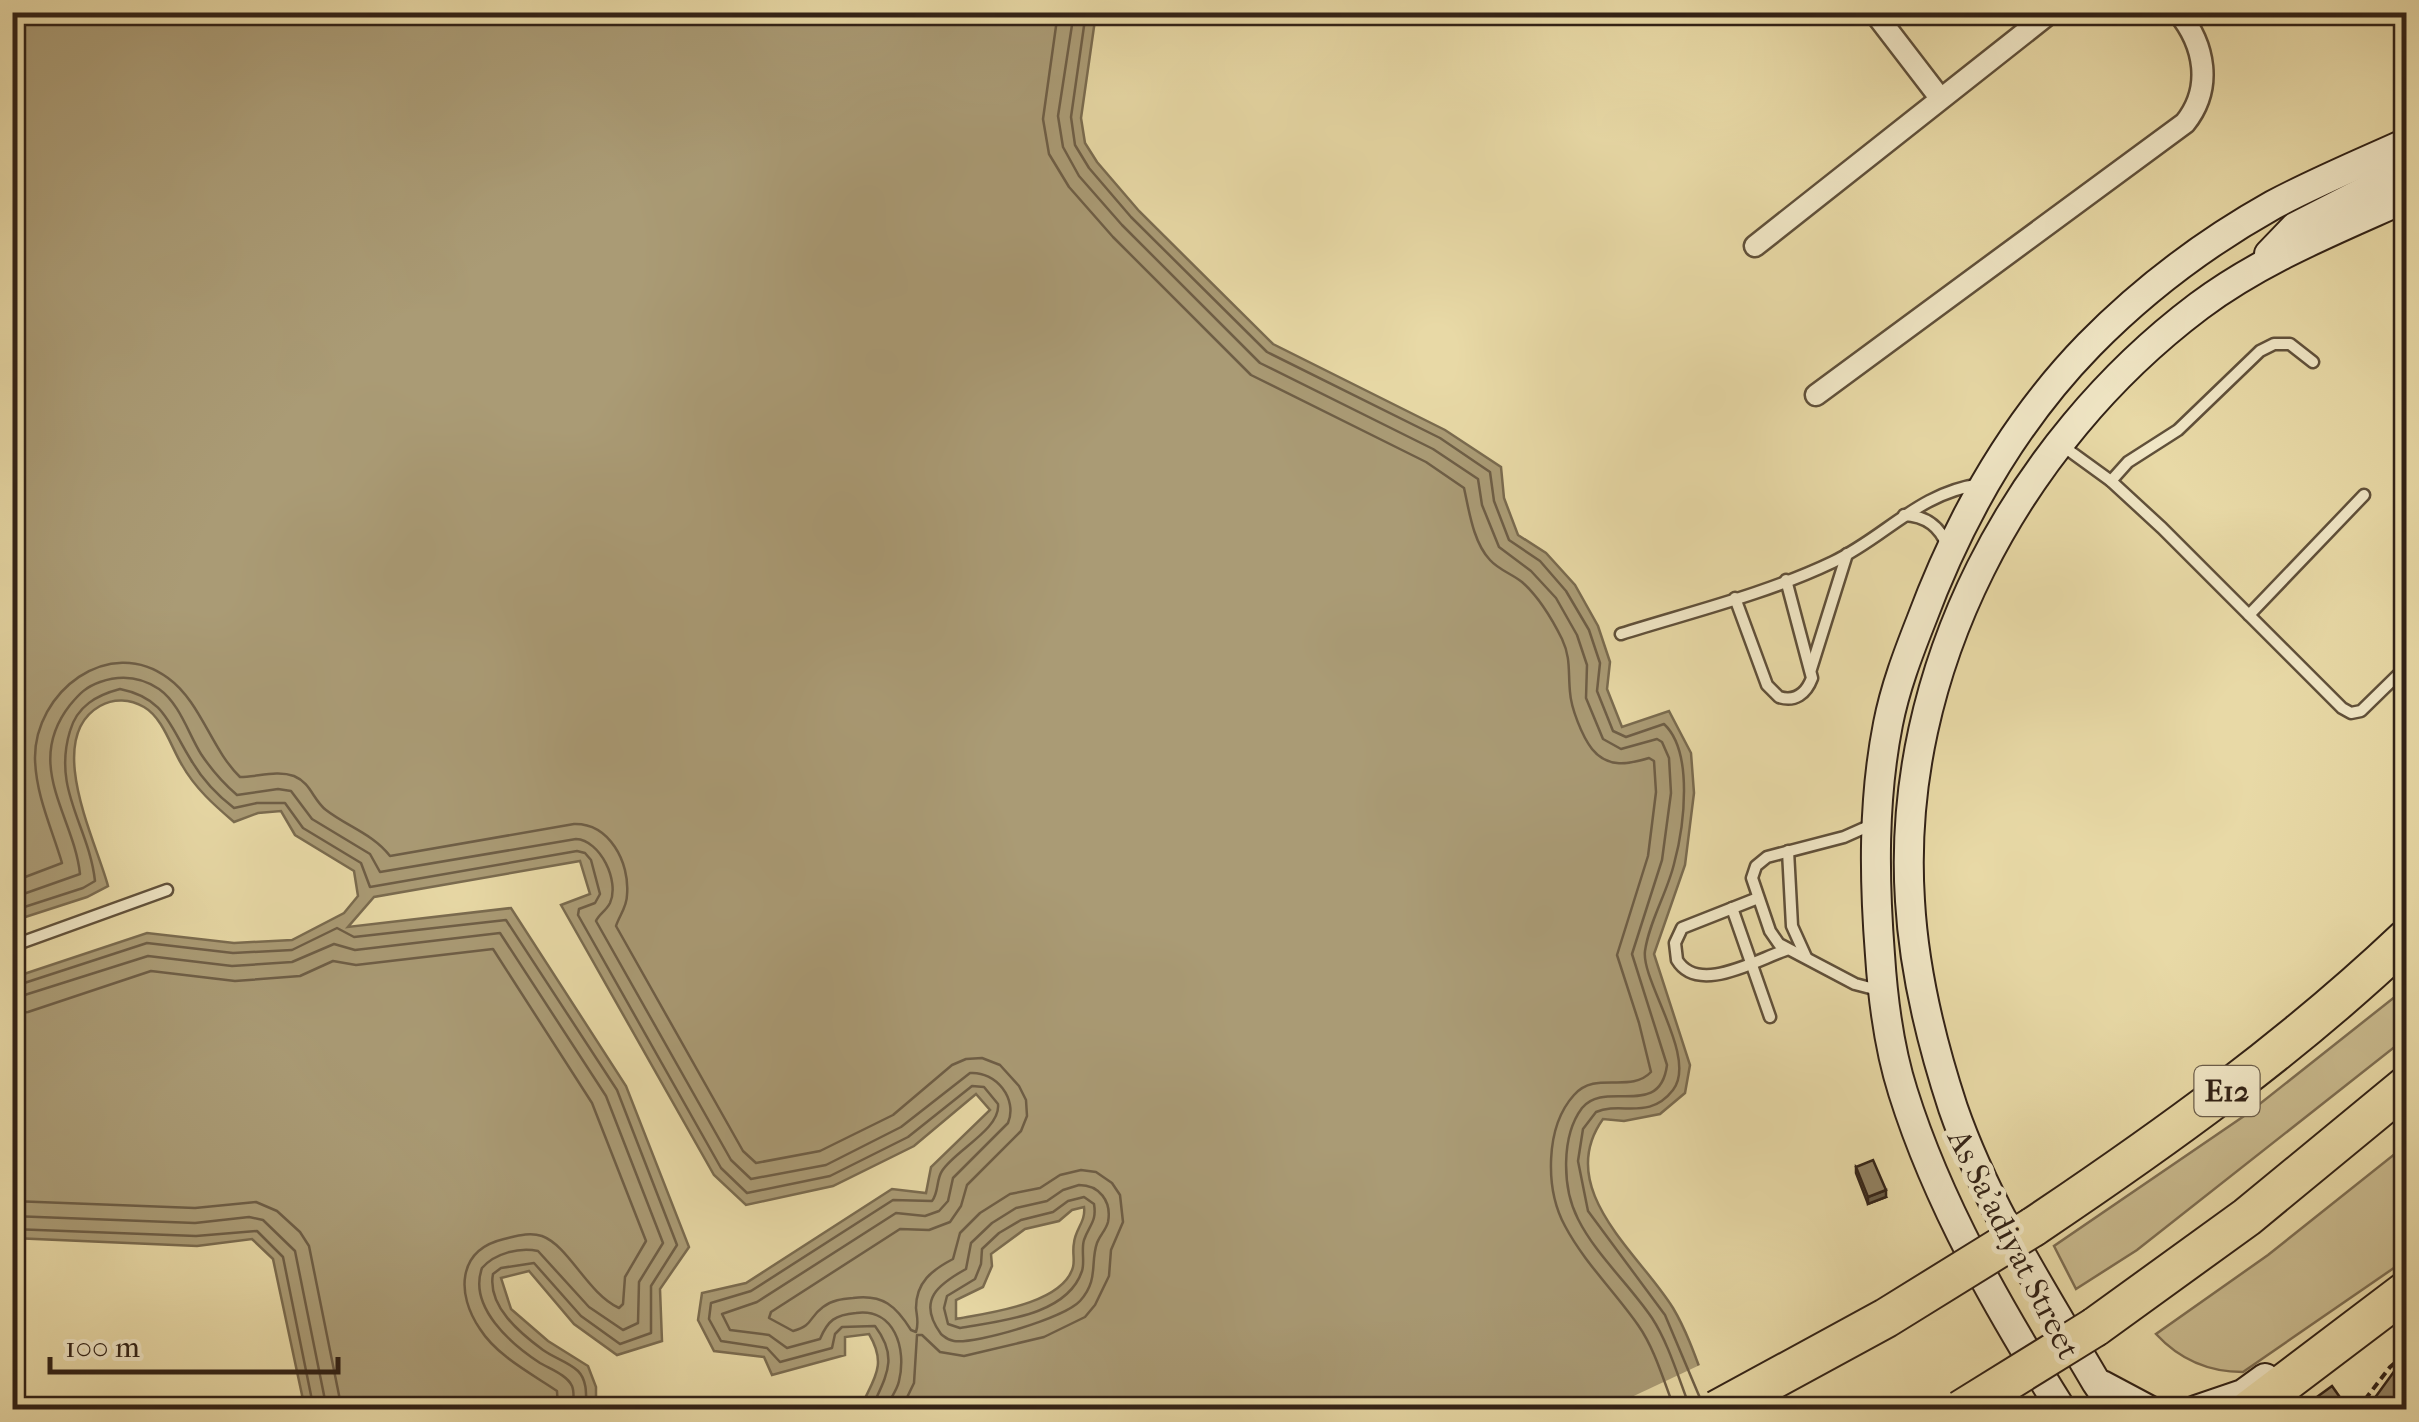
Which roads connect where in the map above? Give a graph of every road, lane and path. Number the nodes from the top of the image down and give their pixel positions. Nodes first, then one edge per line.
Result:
1 (1874, 12) edge
2 (2051, 12) edge
3 (2184, 14) edge
4 (1940, 98) junction
5 (2406, 143) edge
6 (2406, 170) edge
7 (2406, 198) edge
8 (1754, 246) dead end
9 (2264, 264) junction
10 (2314, 362) dead end
11 (1816, 395) dead end
12 (2059, 444) junction
13 (2111, 481) junction
14 (1984, 483) junction
15 (2364, 495) dead end
16 (1902, 515) junction
17 (1949, 552) junction
18 (1847, 554) junction
19 (1786, 580) junction
20 (1735, 598) junction
21 (2249, 616) junction
22 (1621, 634) dead end
23 (2406, 667) edge
24 (1811, 670) junction
25 (1876, 822) junction
26 (1788, 851) junction
27 (167, 890) dead end
28 (1758, 898) junction
29 (1732, 908) junction
30 (2406, 940) edge
31 (12, 946) edge
32 (1786, 950) junction
33 (1807, 958) junction
34 (1750, 962) junction
35 (1882, 991) junction
36 (1770, 1017) dead end
37 (2406, 1086) edge
38 (2398, 1306) edge
39 (2406, 1354) edge
40 (2040, 1376) junction
41 (2096, 1382) junction
42 (1717, 1410) edge
43 (1962, 1410) edge
44 (2062, 1410) edge
45 (2082, 1410) edge
46 (2115, 1410) edge
47 (2149, 1410) edge
48 (2196, 1410) edge
49 (2248, 1410) edge
50 (2286, 1410) edge
51 (2357, 1410) edge

1 - 4 street
2 - 4 street
3 - 11 street
4 - 8 street
5 - 14 street, As Sa'adiyat Street
6 - 9 street
7 - 9 street, As Sa'adiyat Street
9 - 12 street, As Sa'adiyat Street
10 - 13 lane
12 - 13 lane
12 - 41 street, As Sa'adiyat Street
13 - 21 lane
14 - 16 lane
14 - 17 street, As Sa'adiyat Street
15 - 21 lane
16 - 17 lane
16 - 18 lane
17 - 25 street, As Sa'adiyat Street
18 - 19 lane
18 - 24 lane
19 - 20 lane
19 - 24 lane
20 - 22 lane
20 - 24 lane
21 - 23 lane
25 - 26 lane
25 - 35 street, As Sa'adiyat Street
26 - 28 lane
26 - 33 lane
27 - 31 lane
28 - 29 lane
28 - 32 lane
29 - 34 lane
29 - 34 lane
30 - 42 highway, E12, bridge
32 - 33 lane
32 - 34 lane
33 - 35 lane
34 - 36 lane
35 - 40 street, As Sa'adiyat Street
37 - 43 highway, bridge
38 - 48 street
38 - 49 highway
38 - 50 highway
39 - 51 path
40 - 44 street, As Sa'adiyat Street
40 - 45 street
41 - 46 street, As Sa'adiyat Street
41 - 47 street

